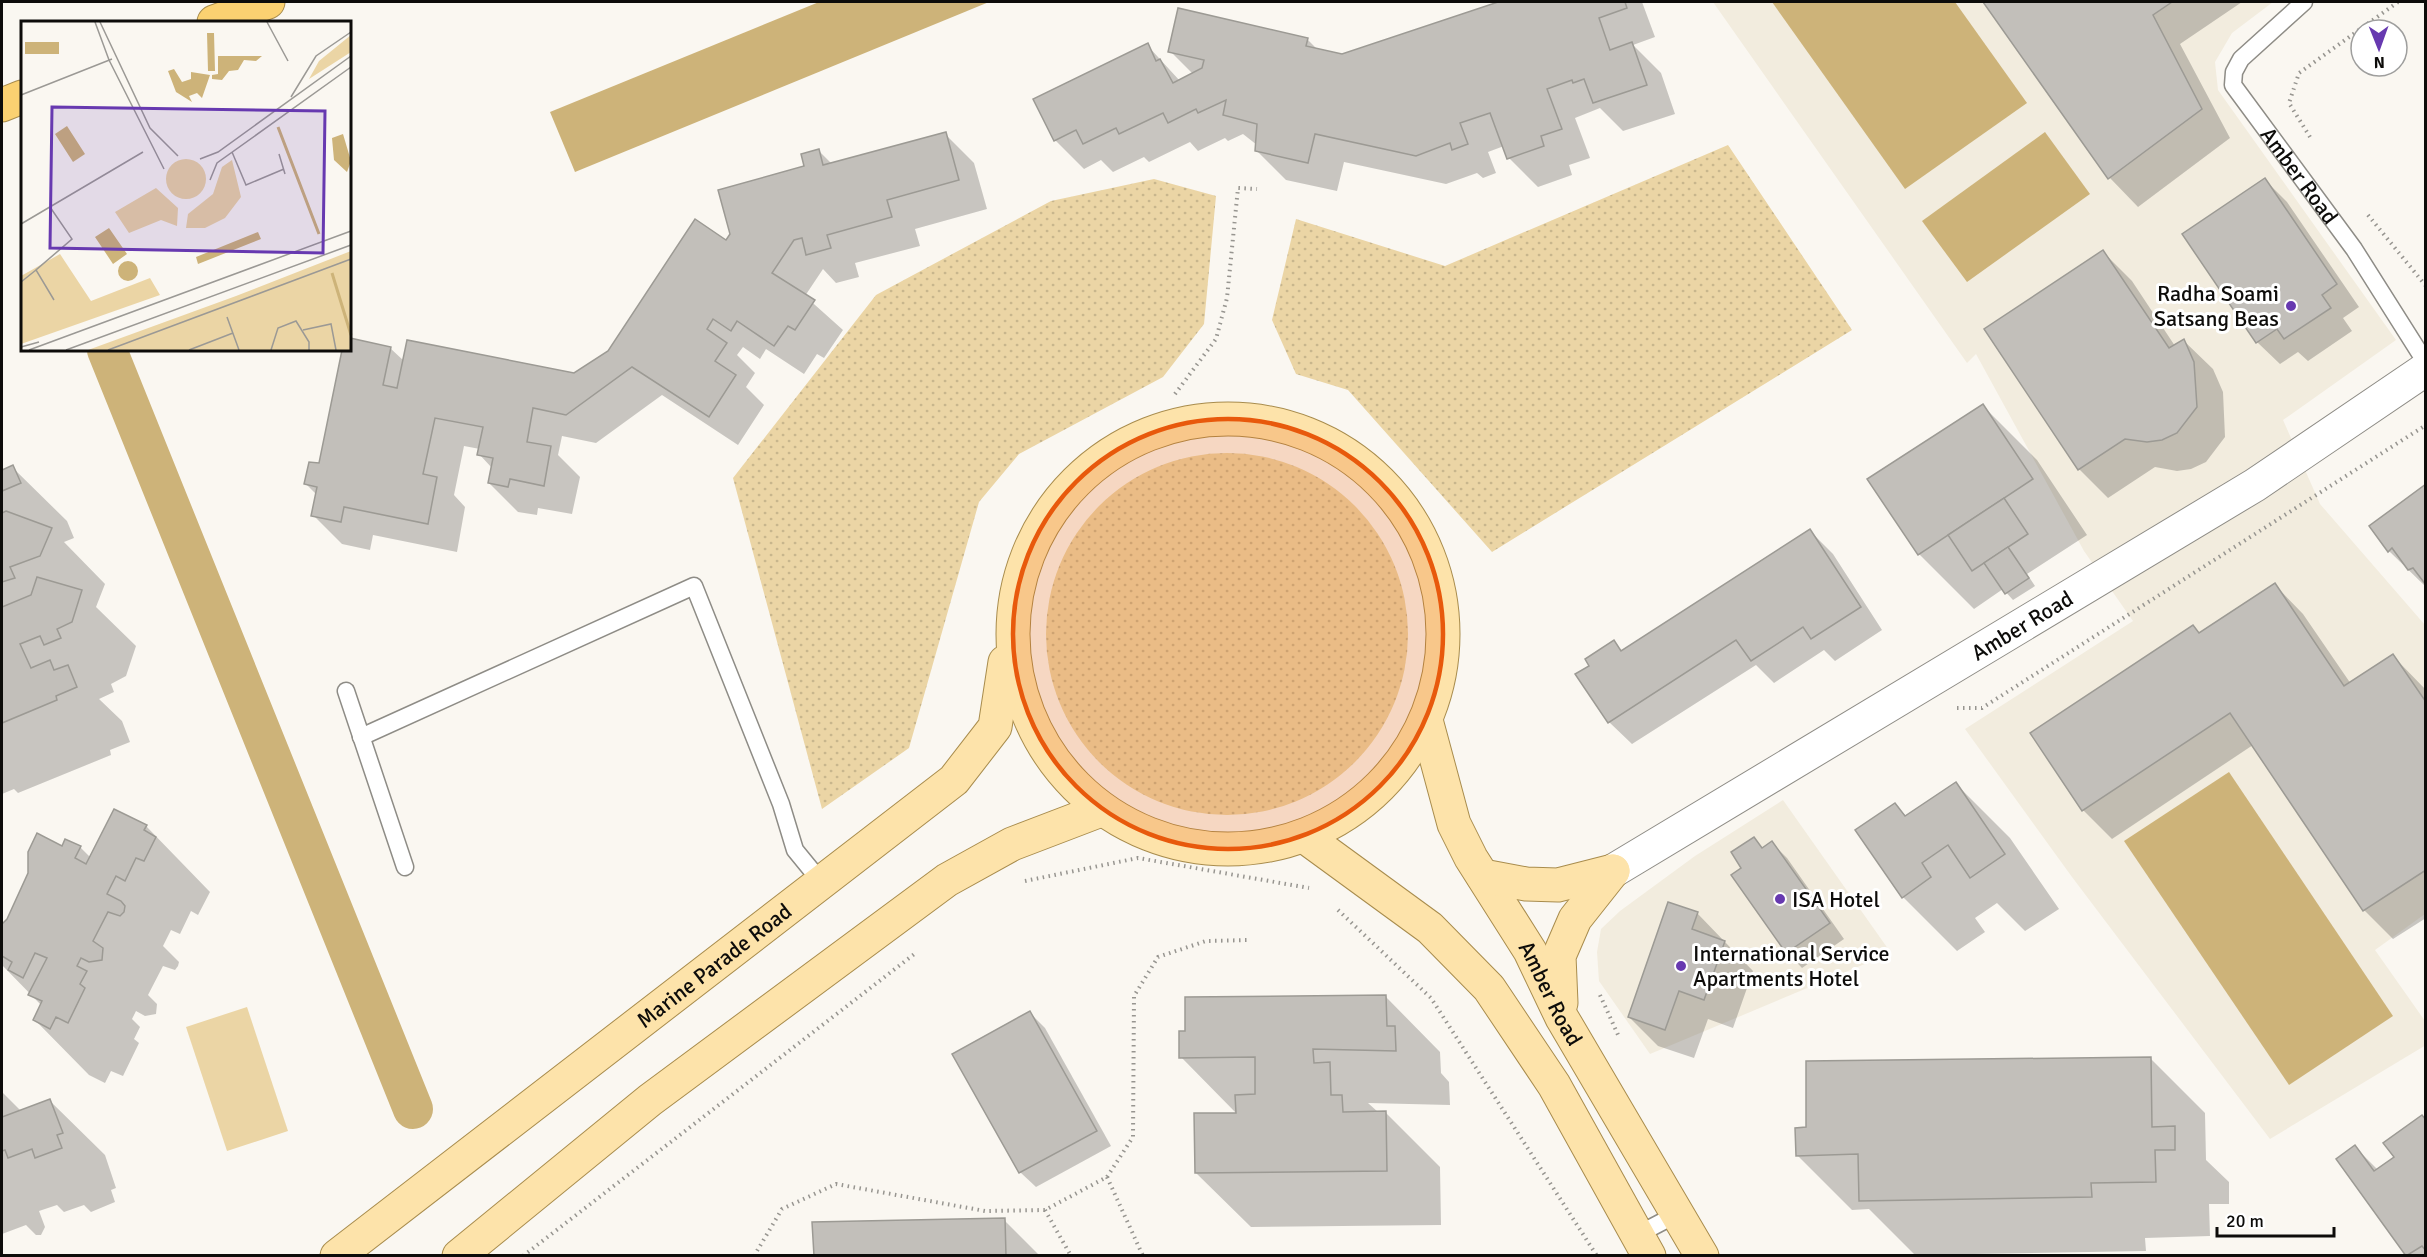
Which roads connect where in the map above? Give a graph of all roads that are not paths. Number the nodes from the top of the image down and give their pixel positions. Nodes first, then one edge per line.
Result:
1 (268, 2) edge
2 (2304, 2) edge
3 (217, 21) edge
4 (21, 97) edge
5 (2, 105) edge
6 (2426, 363) edge
7 (2426, 369) edge
8 (1010, 624) junction
9 (346, 690) dead end
10 (1426, 720) junction
11 (361, 737) junction
12 (1101, 810) junction
13 (1304, 836) junction
14 (405, 867) dead end
15 (1613, 871) junction
16 (1483, 876) junction
17 (822, 883) junction
18 (1562, 1018) junction
19 (1679, 1213) junction
20 (1643, 1245) edge
21 (337, 1256) edge
22 (459, 1256) edge
23 (1702, 1256) edge

1 - 3 highway
2 - 6 lane, Amber Road
4 - 5 highway
7 - 15 street, Amber Road
8 - 10 main road
8 - 12 main road
8 - 17 main road, Marine Parade Road
9 - 11 lane
10 - 13 main road
10 - 16 main road, Amber Road
11 - 14 lane
11 - 17 lane
12 - 13 main road
12 - 22 main road
13 - 20 main road, Amber Road
15 - 16 main road
15 - 18 main road
16 - 18 main road, Amber Road
17 - 21 main road, Marine Parade Road
18 - 19 main road, Amber Road
19 - 20 lane
19 - 23 main road, Amber Road

